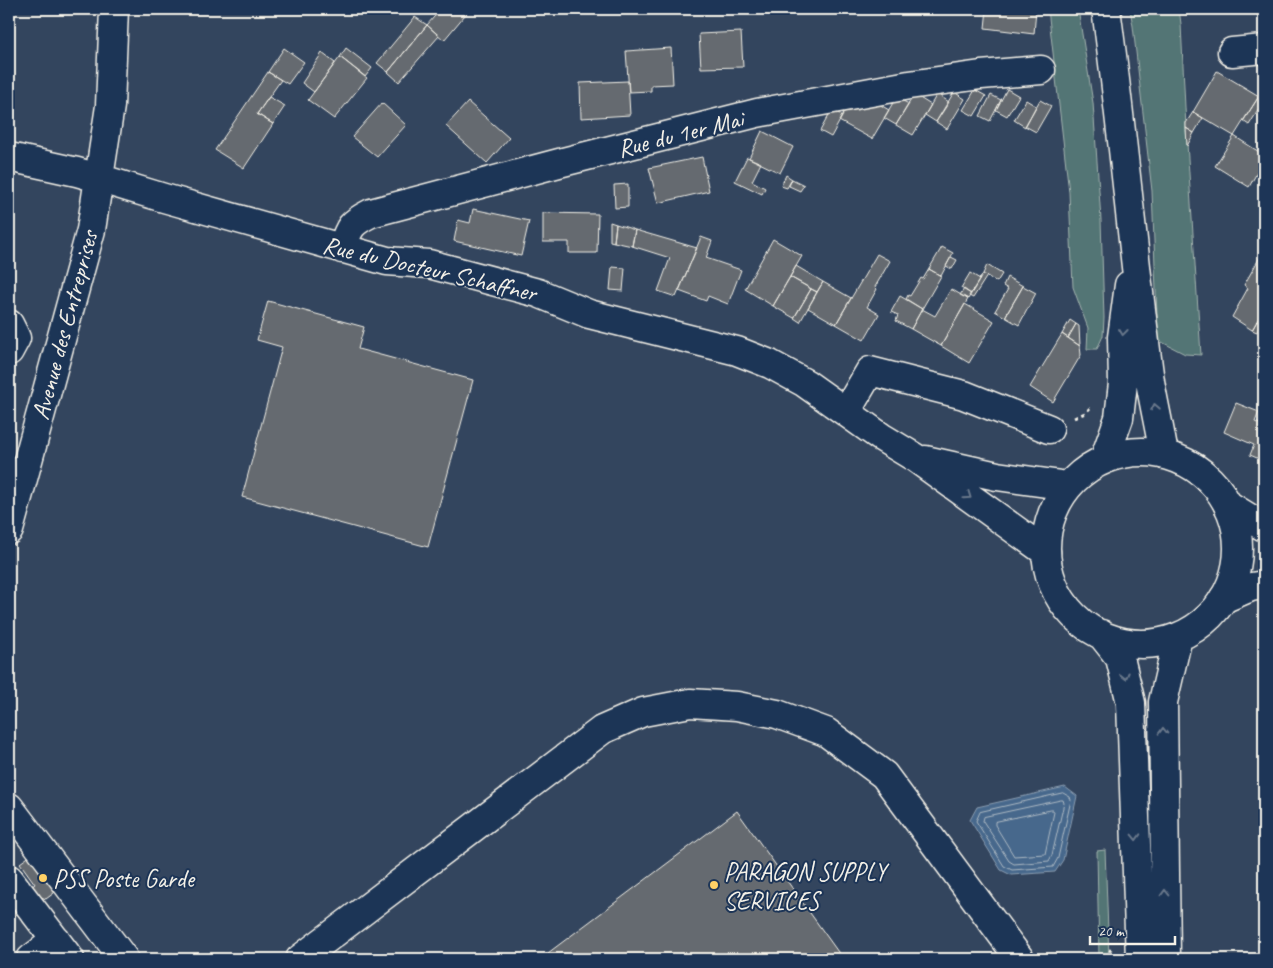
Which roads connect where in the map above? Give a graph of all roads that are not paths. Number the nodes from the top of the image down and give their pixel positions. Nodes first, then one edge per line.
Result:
1 (114, 9) edge
2 (1106, 9) edge
3 (1264, 49) edge
4 (1232, 52) dead end
5 (1041, 70) dead end
6 (9, 157) edge
7 (98, 178) junction
8 (342, 249) junction
9 (1135, 249) junction
10 (9, 324) edge
11 (9, 351) edge
12 (846, 412) junction
13 (1049, 429) dead end
14 (1164, 455) junction
15 (914, 457) junction
16 (1104, 460) junction
17 (1068, 486) junction
18 (1228, 505) junction
19 (1264, 527) edge
20 (9, 530) edge
21 (1046, 552) junction
22 (1264, 585) edge
23 (1223, 599) junction
24 (1101, 634) junction
25 (1178, 637) junction
26 (9, 807) edge
27 (9, 878) edge
28 (63, 950) edge
29 (31, 959) edge
30 (124, 959) edge
31 (300, 959) edge
32 (1020, 959) edge
33 (1140, 959) edge
34 (1166, 959) edge

1 - 7 street, Avenue des Entreprises
2 - 9 street
3 - 4 street
5 - 8 street, Rue du 1er Mai
6 - 7 street, Rue du Docteur Schaffner
7 - 8 street, Rue du Docteur Schaffner
7 - 20 street, Avenue des Entreprises
8 - 12 street, Rue du Docteur Schaffner
14 -> 9 street
9 -> 16 street
10 - 11 street
12 - 13 street
12 - 15 street, Rue du Docteur Schaffner
14 - 16 street
14 - 18 street
15 - 17 street, Rue du Docteur Schaffner
15 -> 21 street, Rue du Docteur Schaffner
16 - 17 street
17 - 21 street
18 - 19 street
18 - 23 street
21 - 24 street
22 - 23 street
23 - 25 street
24 - 25 street
24 -> 33 street
34 -> 25 street
26 - 30 street
27 - 28 street
28 - 29 street
31 - 32 street

